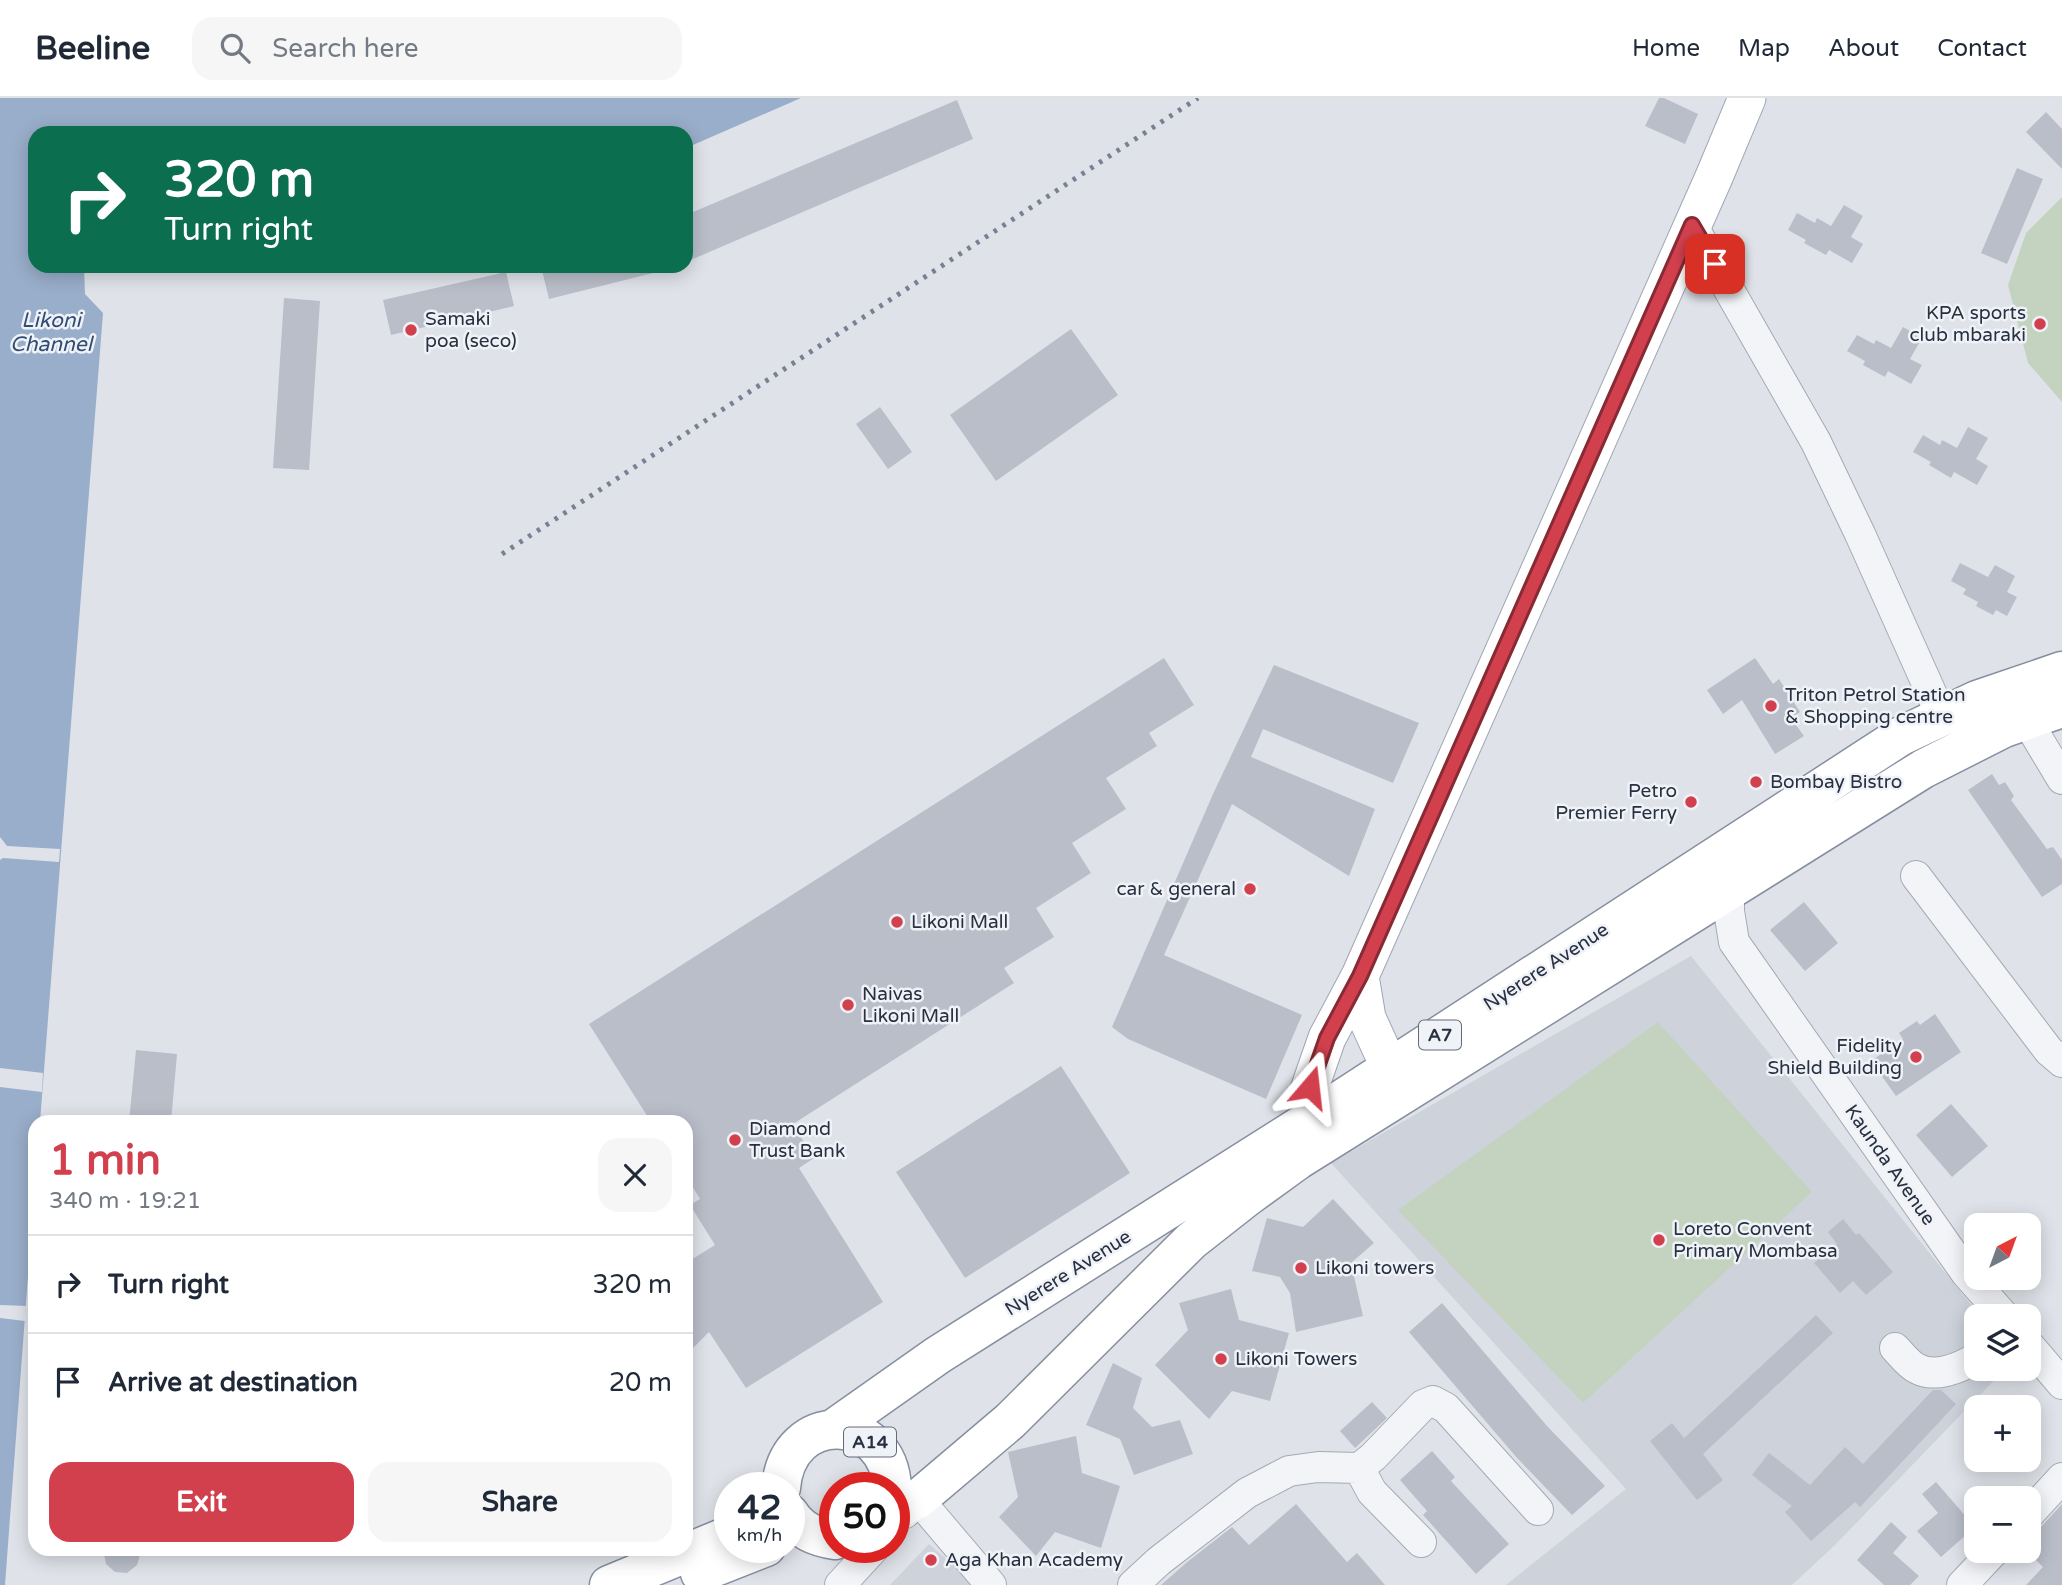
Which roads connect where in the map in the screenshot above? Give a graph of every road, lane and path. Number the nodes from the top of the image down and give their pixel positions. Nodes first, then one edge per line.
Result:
1 (1747, 98) edge
2 (1692, 225) junction
3 (2062, 671) edge
4 (2017, 704) junction
5 (2062, 708) edge
6 (1941, 715) junction
7 (1902, 736) junction
8 (1923, 769) junction
9 (2062, 779) edge
10 (1720, 875) junction
11 (1916, 876) dead end
12 (1677, 903) junction
13 (1734, 942) junction
14 (1360, 976) junction
15 (2062, 1062) edge
16 (1396, 1081) junction
17 (1329, 1124) junction
18 (1993, 1304) edge
19 (1895, 1348) dead end
20 (2041, 1359) edge
21 (1964, 1365) edge
22 (2062, 1384) edge
23 (833, 1429) junction
24 (1359, 1468) junction
25 (782, 1472) edge
26 (890, 1472) edge
27 (2062, 1478) edge
28 (910, 1498) edge
29 (2041, 1501) edge
30 (1538, 1510) dead end
31 (910, 1515) edge
32 (813, 1534) edge
33 (714, 1542) edge
34 (1421, 1542) dead end
35 (693, 1550) edge
36 (679, 1556) edge
37 (726, 1563) edge
38 (860, 1563) edge
39 (1983, 1563) edge
40 (609, 1585) edge
41 (670, 1585) edge
42 (827, 1585) edge
43 (840, 1585) edge
44 (991, 1585) edge
45 (1133, 1585) edge
46 (1962, 1585) edge

1 - 2 main road
2 - 6 street
2 - 14 main road
3 - 4 highway, Nyerere Avenue / A7
4 - 5 highway, Nyerere Avenue / A7
4 - 6 highway, Nyerere Avenue / A7
4 - 8 highway, Nyerere Avenue / A7
4 - 9 street
6 - 7 highway, Nyerere Avenue / A7
7 - 8 highway
7 - 10 highway, Nyerere Avenue / A7
8 - 10 highway, Nyerere Avenue / A7
10 - 12 highway, Nyerere Avenue / A7
10 - 13 street, Kaunda Avenue
11 - 15 street
12 - 13 street, Kaunda Avenue
12 - 16 highway, Nyerere Avenue / A7
13 - 18 street, Kaunda Avenue
14 - 16 main road
14 - 17 main road
16 - 17 highway, Nyerere Avenue / A7
17 - 23 highway, Nyerere Avenue / A7
17 - 28 highway, Nyerere Avenue / A7
19 - 21 street
20 - 22 street
23 - 25 highway, A14
23 - 26 highway, A14
24 - 30 street
24 - 34 street
24 - 45 street
27 - 29 street
31 - 44 street
32 - 42 street
33 - 35 highway
36 - 40 highway
37 - 41 highway
38 - 43 street
39 - 46 street

